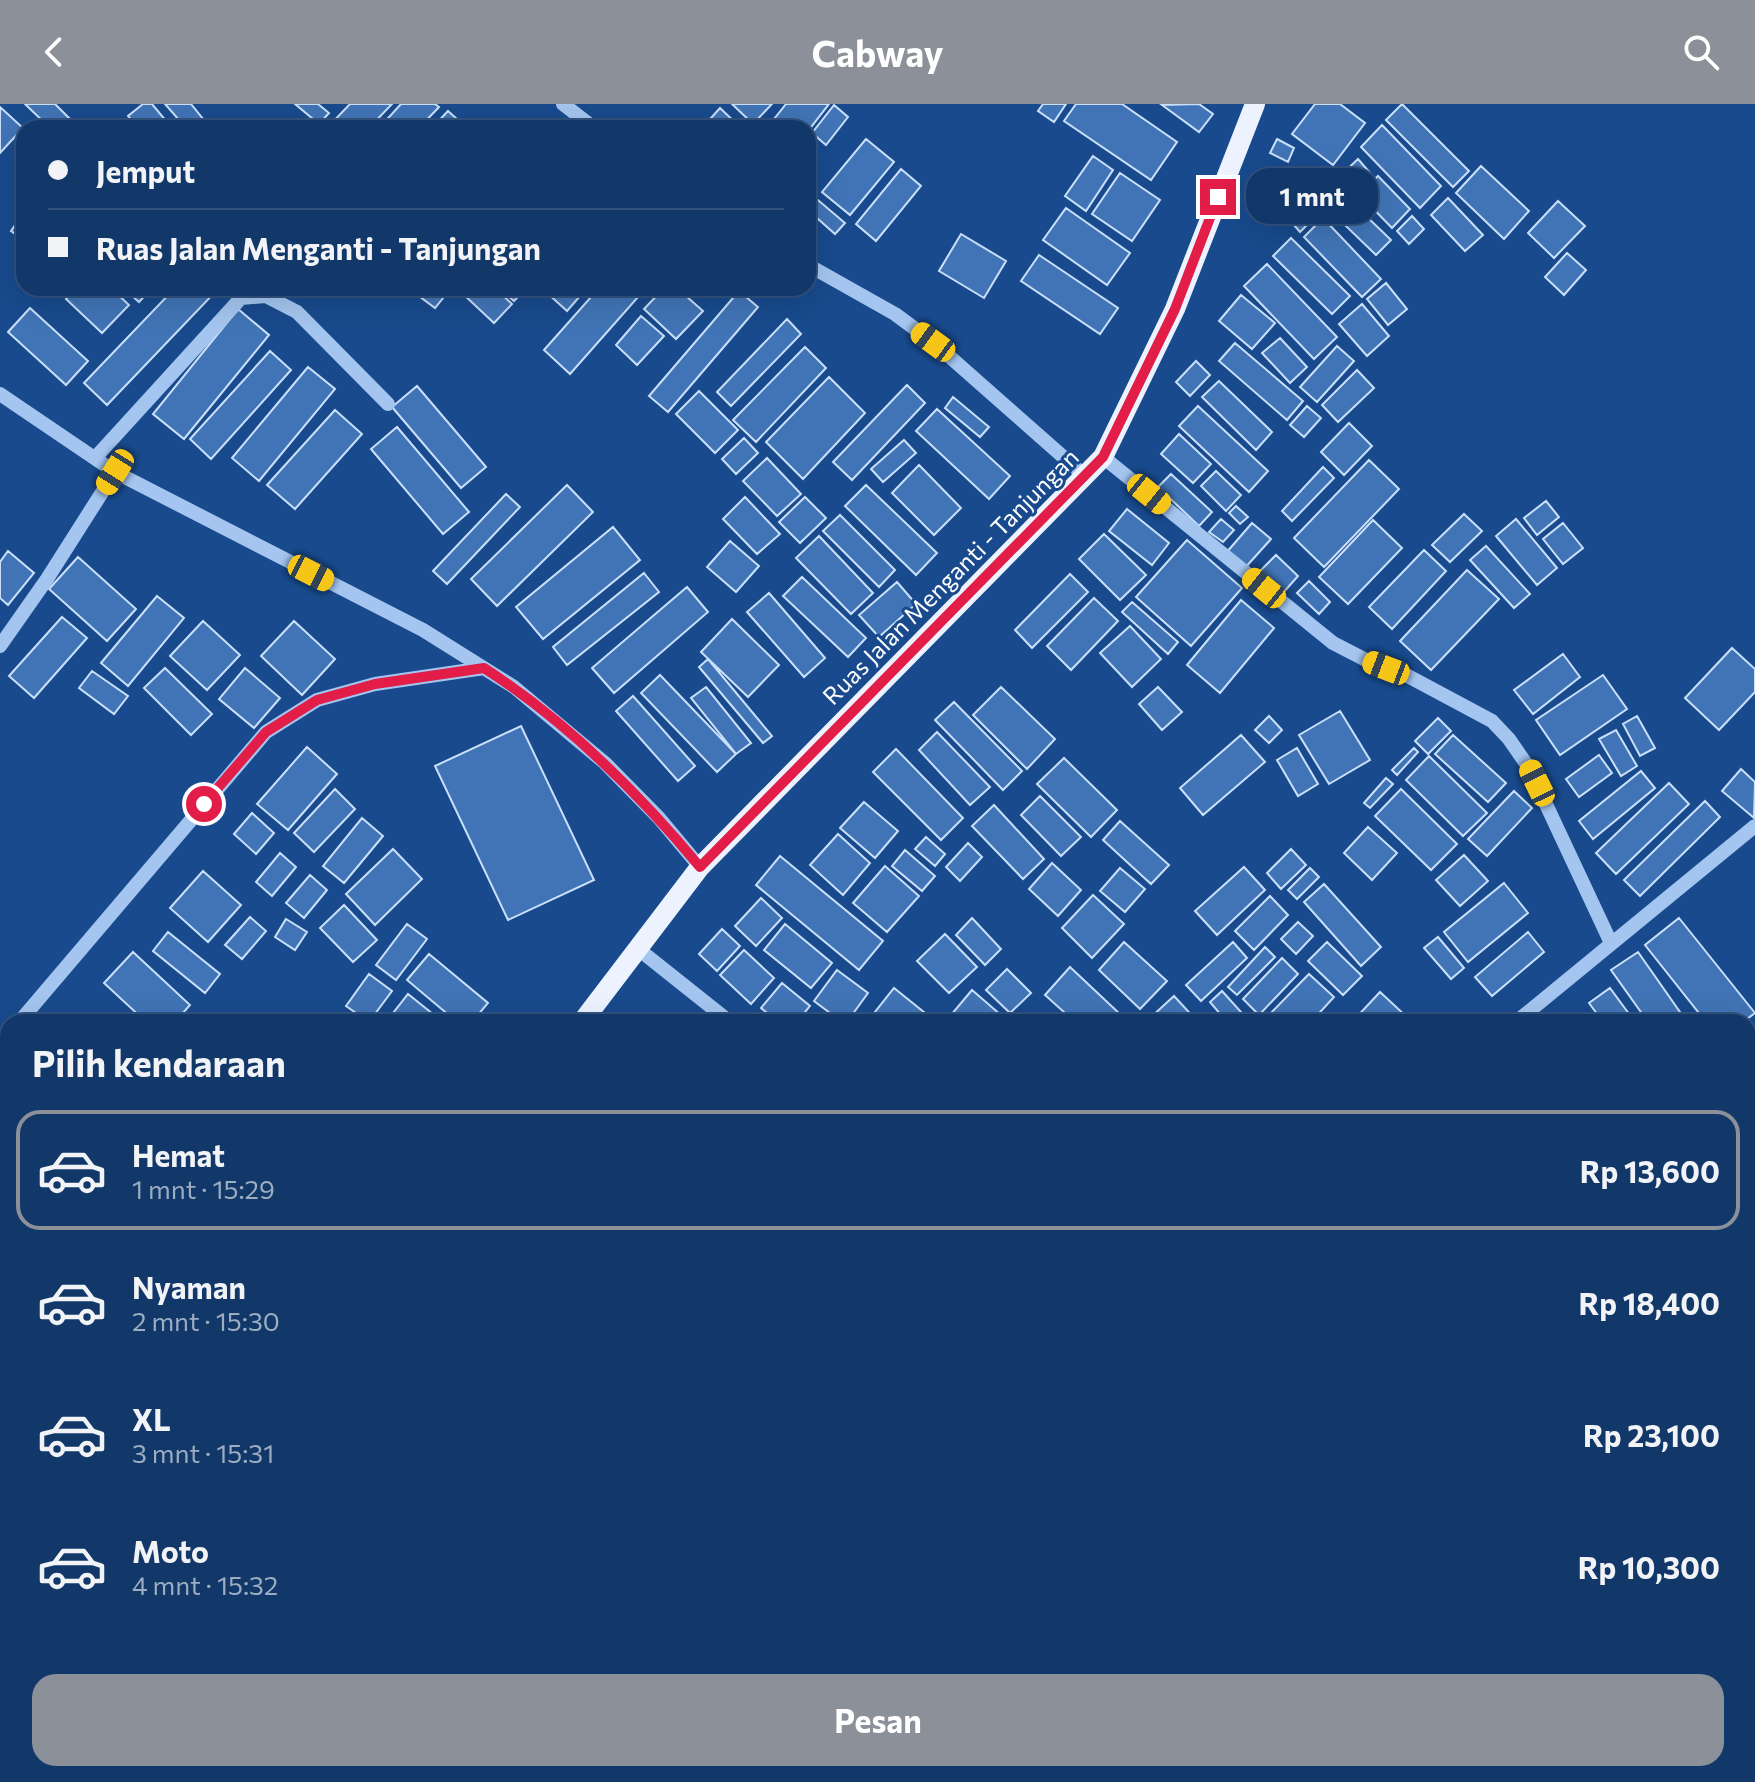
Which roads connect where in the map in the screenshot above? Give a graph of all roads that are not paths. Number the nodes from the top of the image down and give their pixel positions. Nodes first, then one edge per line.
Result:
1 (563, 104) edge
2 (1255, 104) edge
3 (584, 120) edge
4 (816, 270) edge
5 (0, 394) edge
6 (388, 404) dead end
7 (1103, 457) junction
8 (95, 458) junction
9 (115, 472) junction
10 (1086, 477) junction
11 (0, 646) edge
12 (484, 668) junction
13 (1755, 826) edge
14 (700, 867) junction
15 (1611, 943) junction
16 (637, 948) junction
17 (26, 1014) edge
18 (588, 1014) edge
19 (720, 1014) edge
20 (1526, 1014) edge

1 - 3 street
2 - 7 main road, Ruas Jalan Menganti - Tanjungan
4 - 10 street
5 - 8 street
6 - 8 street
7 - 10 main road, Ruas Jalan Menganti - Tanjungan
7 - 15 street
8 - 9 street
9 - 11 street
9 - 12 street
10 - 14 main road, Ruas Jalan Menganti - Tanjungan
12 - 14 street
12 - 17 street
13 - 15 street
14 - 16 main road, Ruas Jalan Menganti - Tanjungan
15 - 20 street
16 - 18 main road, Ruas Jalan Menganti - Tanjungan
16 - 19 street

